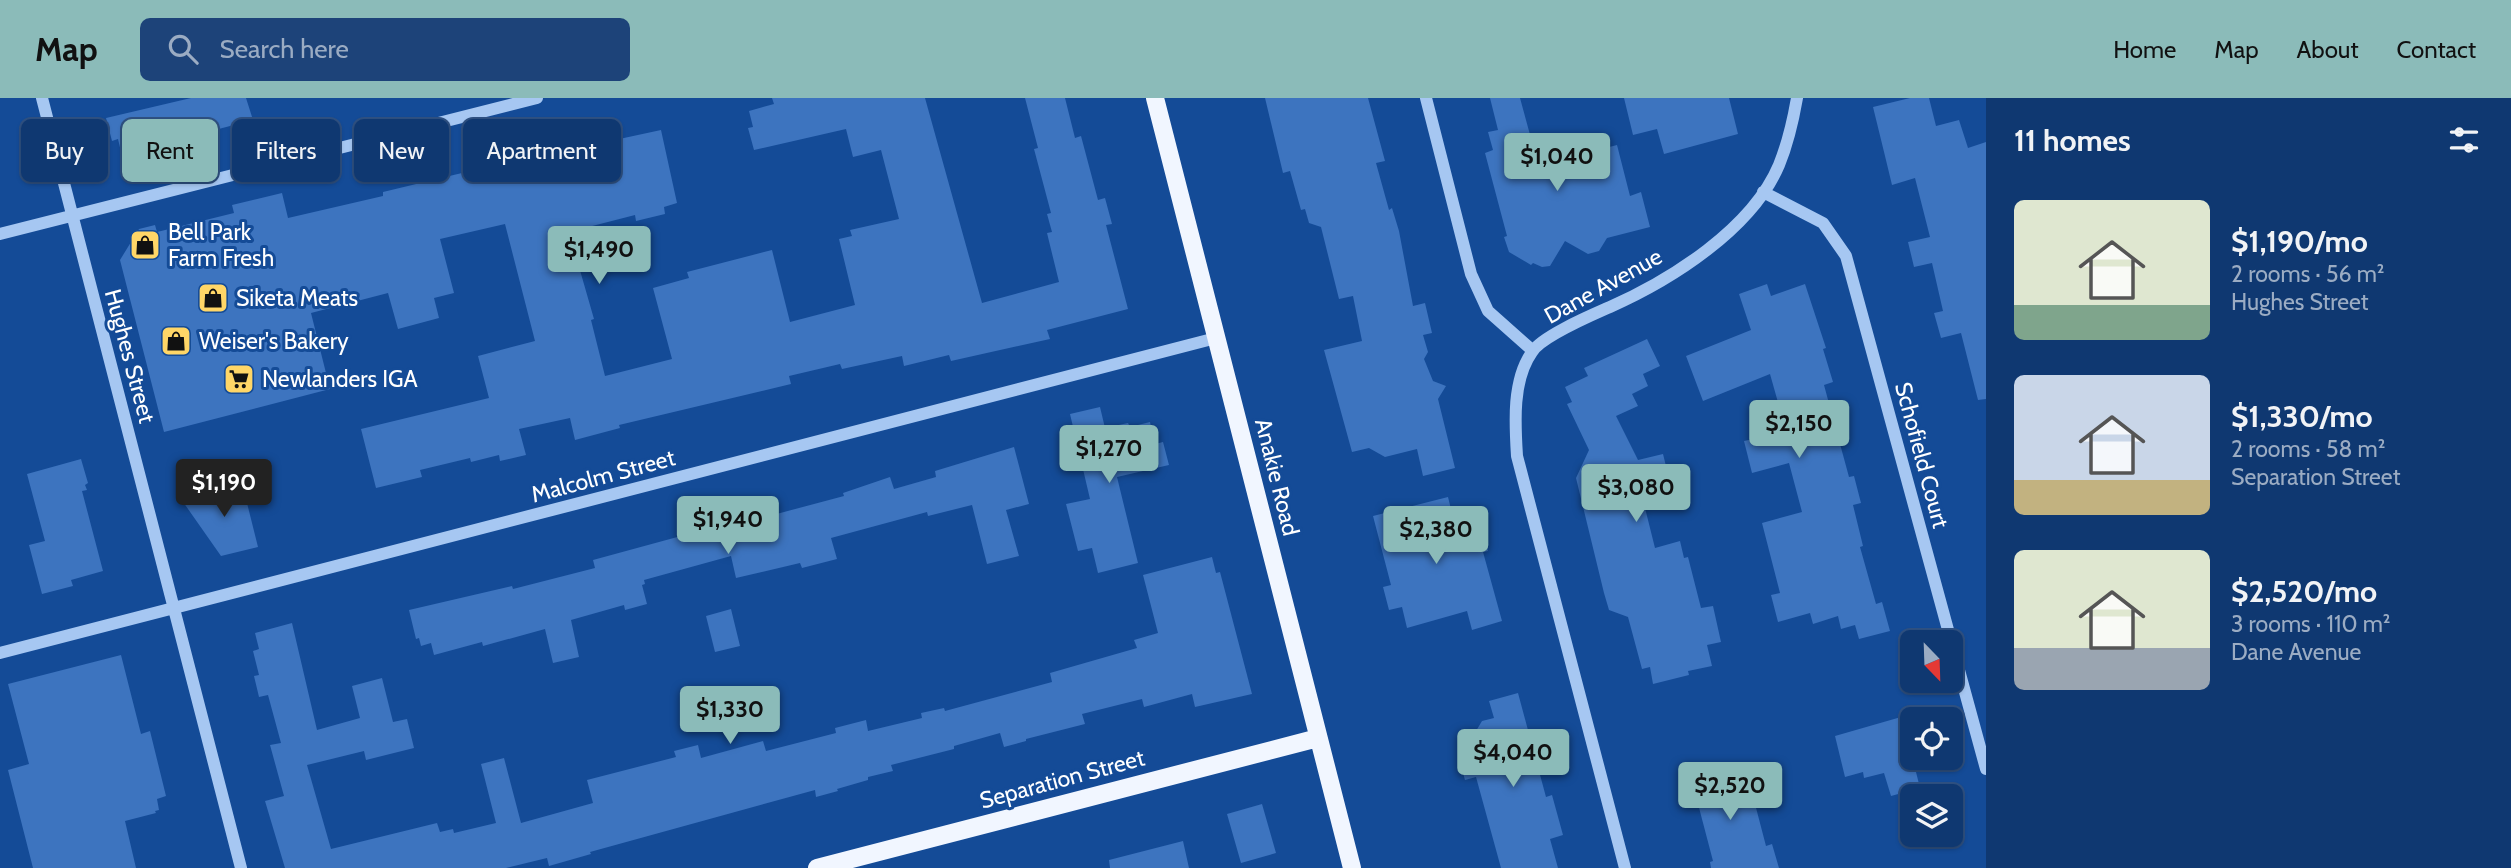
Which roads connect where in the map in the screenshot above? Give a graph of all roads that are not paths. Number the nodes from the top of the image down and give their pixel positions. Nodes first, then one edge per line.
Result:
1 (43, 98) edge
2 (537, 98) edge
3 (1155, 98) edge
4 (1426, 98) edge
5 (1797, 98) edge
6 (1763, 192) junction
7 (72, 215) junction
8 (0, 234) edge
9 (1216, 338) junction
10 (1532, 351) junction
11 (174, 609) junction
12 (0, 653) edge
13 (1318, 738) junction
14 (1986, 769) edge
15 (241, 868) edge
16 (817, 868) edge
17 (1352, 868) edge
18 (1625, 868) edge

1 - 7 street, Hughes Street
2 - 7 street
3 - 9 main road, Anakie Road
4 - 10 street
5 - 6 street, Dane Avenue
6 - 10 street, Dane Avenue
6 - 14 street, Schofield Court
7 - 8 street
7 - 11 street, Hughes Street
9 - 11 street, Malcolm Street
9 - 13 main road, Anakie Road
10 - 18 street, Dane Avenue
11 - 12 street, Malcolm Street
11 - 15 street, Hughes Street
13 - 16 main road, Separation Street
13 - 17 main road, Anakie Road

